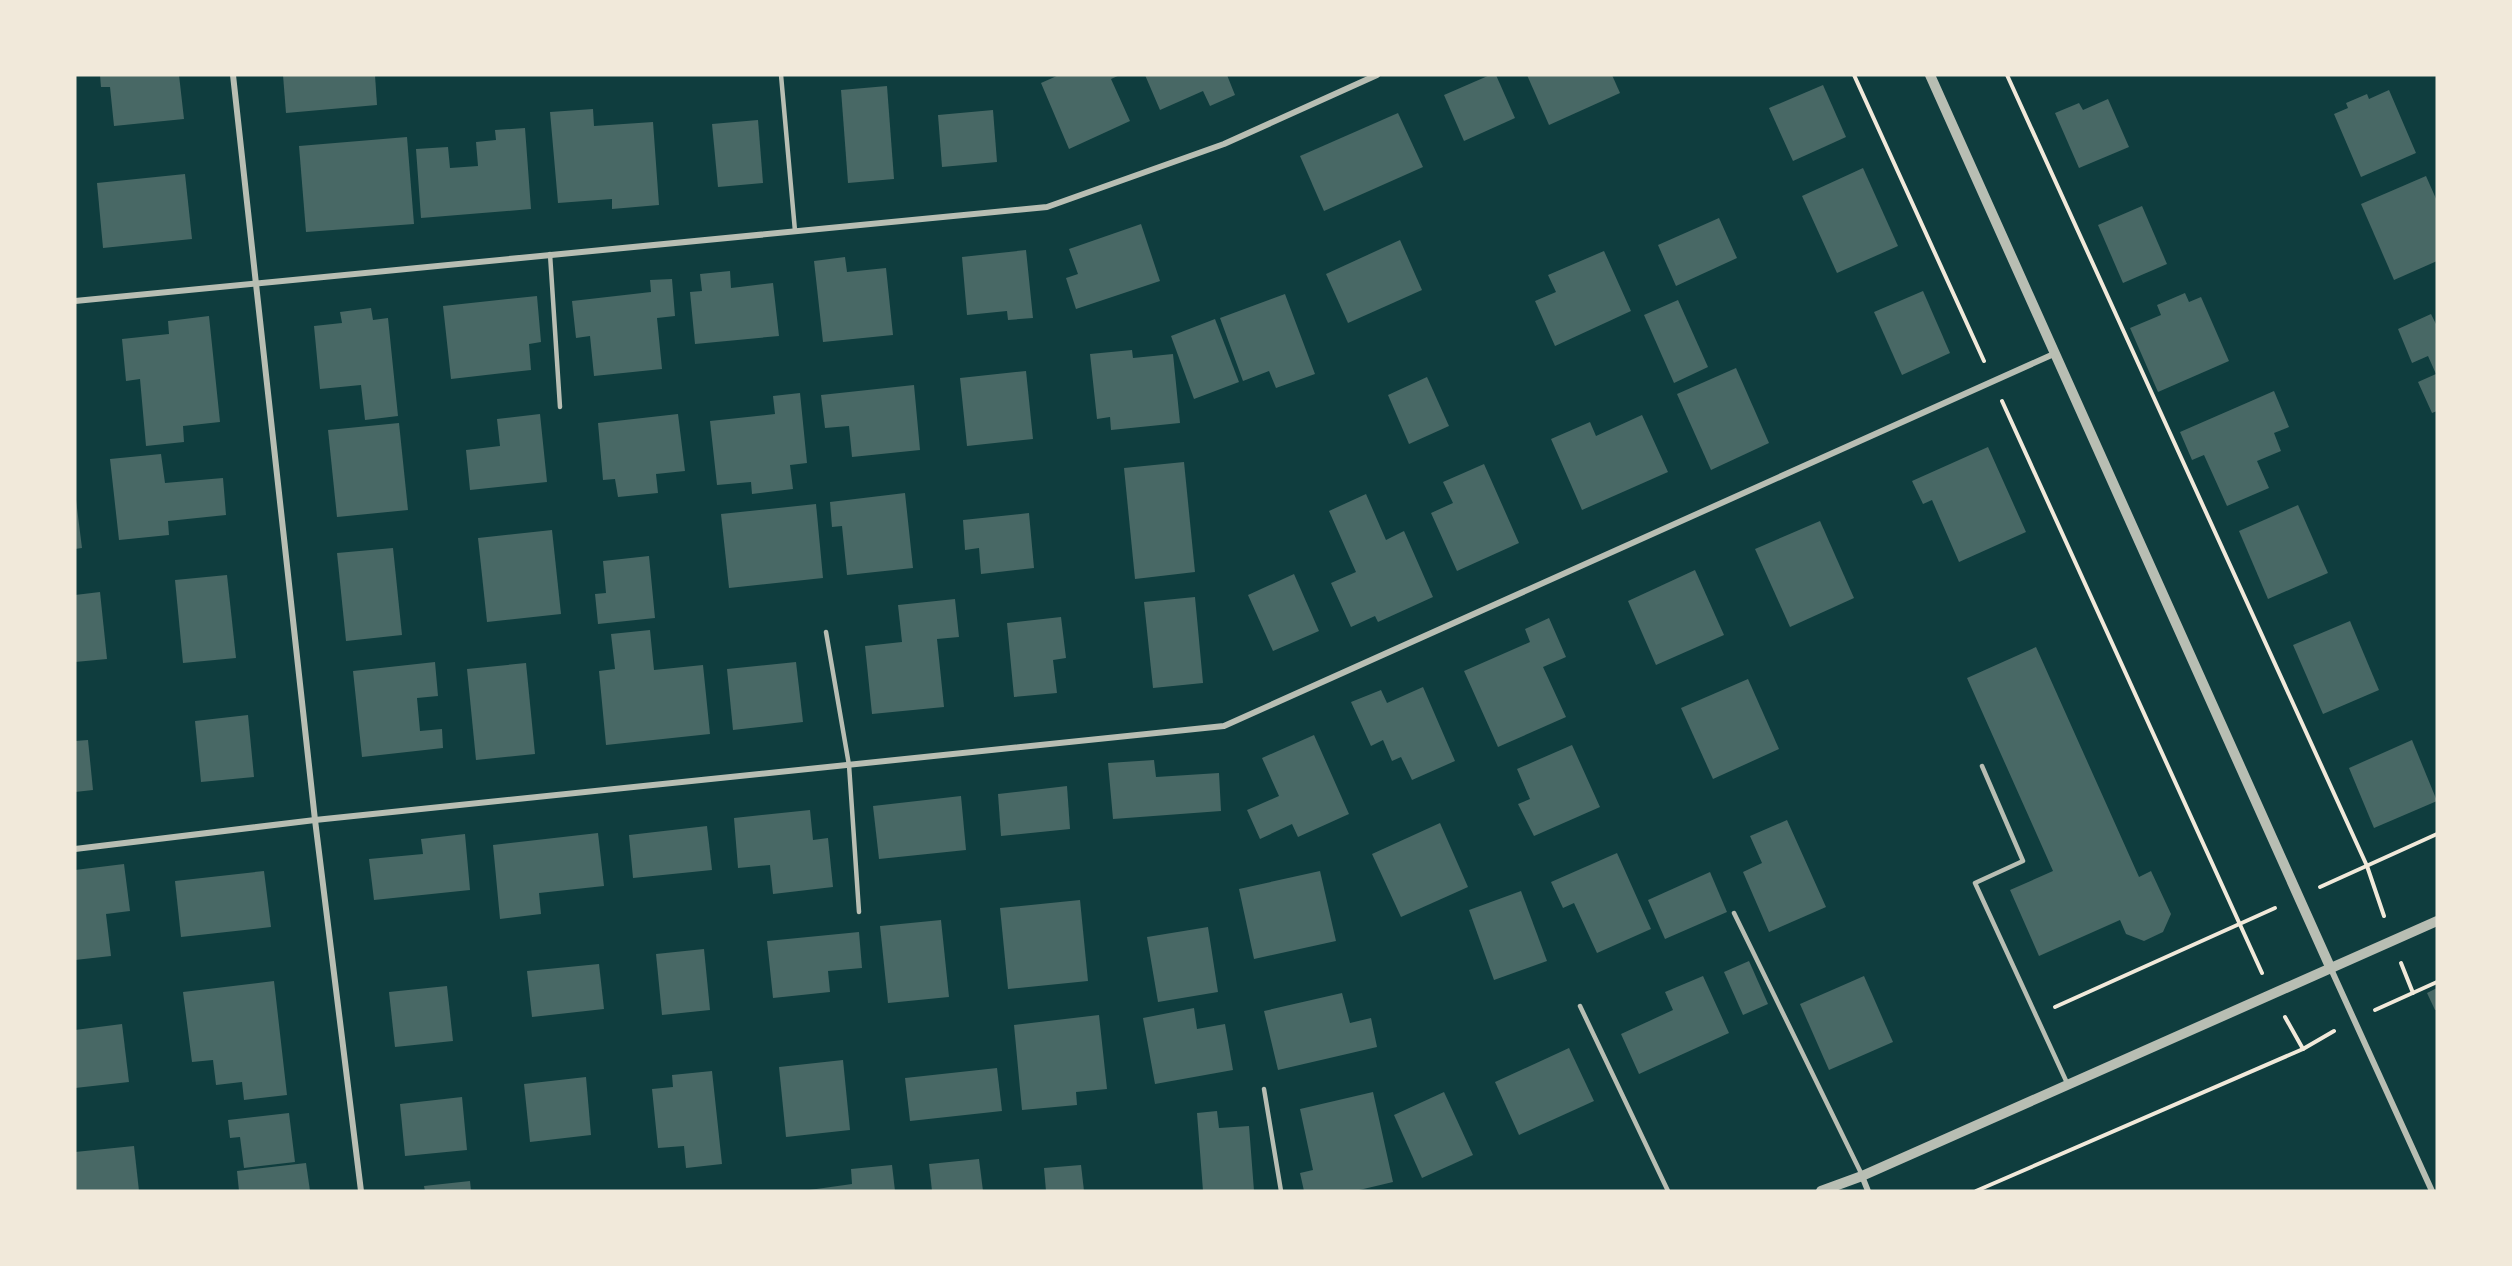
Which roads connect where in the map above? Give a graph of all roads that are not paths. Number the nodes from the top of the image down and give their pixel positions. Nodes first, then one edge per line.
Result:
1 (233, 75) edge
2 (781, 75) edge
3 (1377, 75) edge
4 (1930, 75) edge
5 (795, 231) junction
6 (550, 254) junction
7 (255, 282) junction
8 (75, 301) edge
9 (2056, 353) junction
10 (560, 407) dead end
11 (826, 632) dead end
12 (849, 765) junction
13 (1982, 766) dead end
14 (315, 820) junction
15 (75, 849) edge
16 (859, 912) dead end
17 (1734, 913) dead end
18 (2437, 921) edge
19 (2331, 969) junction
20 (1580, 1006) dead end
21 (2068, 1085) junction
22 (1264, 1089) dead end
23 (1862, 1176) junction
24 (361, 1191) edge
25 (1281, 1191) edge
26 (1668, 1191) edge
27 (1821, 1191) edge
28 (1868, 1191) edge
29 (2432, 1191) edge

1 - 7 street
2 - 5 lane
3 - 5 street
4 - 9 street
5 - 6 street
6 - 7 street
6 - 10 lane
7 - 8 street
7 - 14 street
9 - 12 street
9 - 19 street
11 - 12 lane
12 - 14 street
12 - 16 lane
13 - 21 lane
14 - 15 street
14 - 24 street
17 - 23 lane
18 - 19 street
19 - 21 street
19 - 29 street
20 - 26 lane
21 - 23 street
22 - 25 lane
23 - 27 street
23 - 28 street

